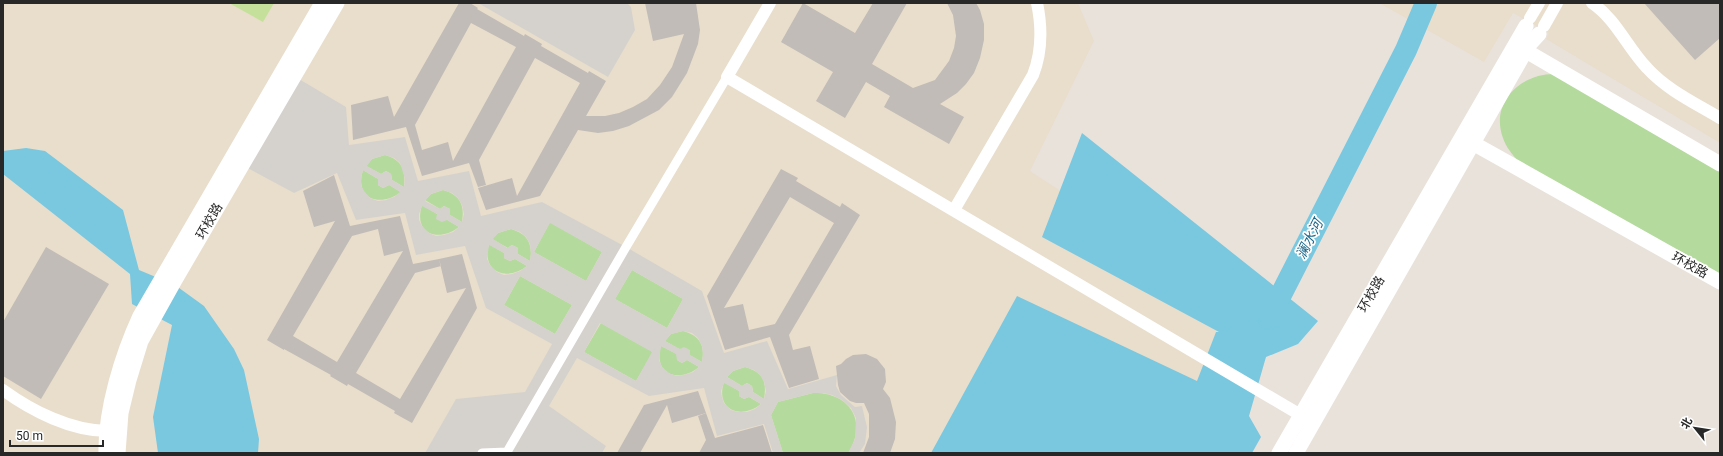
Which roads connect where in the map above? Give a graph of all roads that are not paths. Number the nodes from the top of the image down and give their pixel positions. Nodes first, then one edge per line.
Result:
1 (322, 3) edge
2 (337, 3) edge
3 (770, 3) edge
4 (1037, 3) edge
5 (1539, 3) edge
6 (1557, 3) edge
7 (1592, 3) edge
8 (1528, 22) joint
9 (1542, 30) joint
10 (1520, 50) junction
11 (727, 77) junction
12 (1720, 118) edge
13 (1468, 139) junction
14 (1720, 164) edge
15 (954, 210) junction
16 (168, 278) junction
17 (1720, 282) edge
18 (146, 318) junction
19 (3, 390) edge
20 (1308, 419) junction
21 (108, 432) junction
22 (106, 453) edge
23 (118, 453) edge
24 (482, 453) edge
25 (1279, 453) edge
26 (1296, 453) edge

1 - 16 street, 环校路
2 - 16 street, 环校路
3 - 11 street
4 - 15 street
5 - 8 street
6 - 9 street
7 - 12 street
8 - 10 street, 环校路
9 - 10 street, 环校路
10 - 13 street, 环校路
10 - 14 street
11 - 15 street
11 - 24 street
13 - 17 street, 环校路
13 - 20 street, 环校路
15 - 20 street
16 - 18 street, 环校路
18 - 21 street, 环校路
18 - 23 street, 环校路
19 - 21 street
20 - 25 street, 环校路
20 - 26 street, 环校路
21 - 22 street, 环校路

